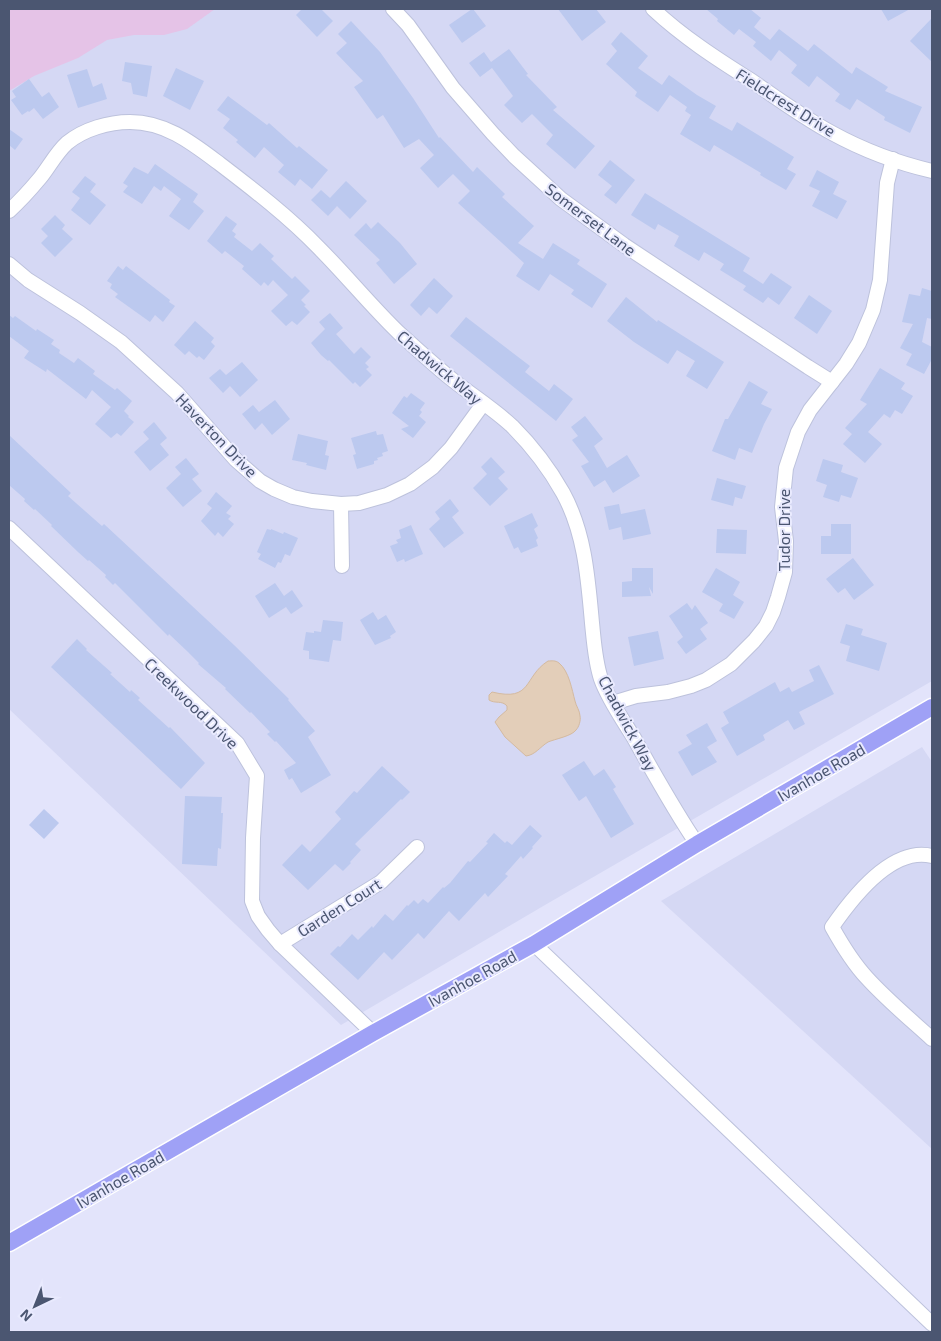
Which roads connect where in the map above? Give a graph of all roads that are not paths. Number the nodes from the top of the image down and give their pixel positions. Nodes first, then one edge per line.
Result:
1 (393, 9) edge
2 (653, 9) edge
3 (893, 159) junction
4 (932, 170) edge
5 (9, 211) edge
6 (9, 264) edge
7 (832, 382) junction
8 (483, 404) junction
9 (341, 504) junction
10 (9, 528) edge
11 (342, 566) dead end
12 (613, 703) junction
13 (932, 707) edge
14 (697, 844) junction
15 (417, 847) dead end
16 (932, 856) edge
17 (280, 944) junction
18 (534, 944) junction
19 (373, 1033) junction
20 (932, 1039) edge
21 (9, 1243) edge
22 (932, 1324) edge

1 - 7 street, Somerset Lane
2 - 3 street, Fieldcrest Drive
3 - 4 street, Fieldcrest Drive
3 - 7 street, Tudor Drive
5 - 8 street, Chadwick Way
6 - 9 street, Haverton Drive
7 - 12 street, Tudor Drive
8 - 9 street, Haverton Drive
8 - 12 street, Chadwick Way
9 - 11 street
10 - 17 street, Creekwood Drive
12 - 14 street, Chadwick Way
13 - 14 main road, Ivanhoe Road
14 - 18 main road, Ivanhoe Road
15 - 17 street, Garden Court
16 - 20 street
17 - 19 street, Creekwood Drive
18 - 19 main road, Ivanhoe Road
18 - 22 street
19 - 21 main road, Ivanhoe Road

